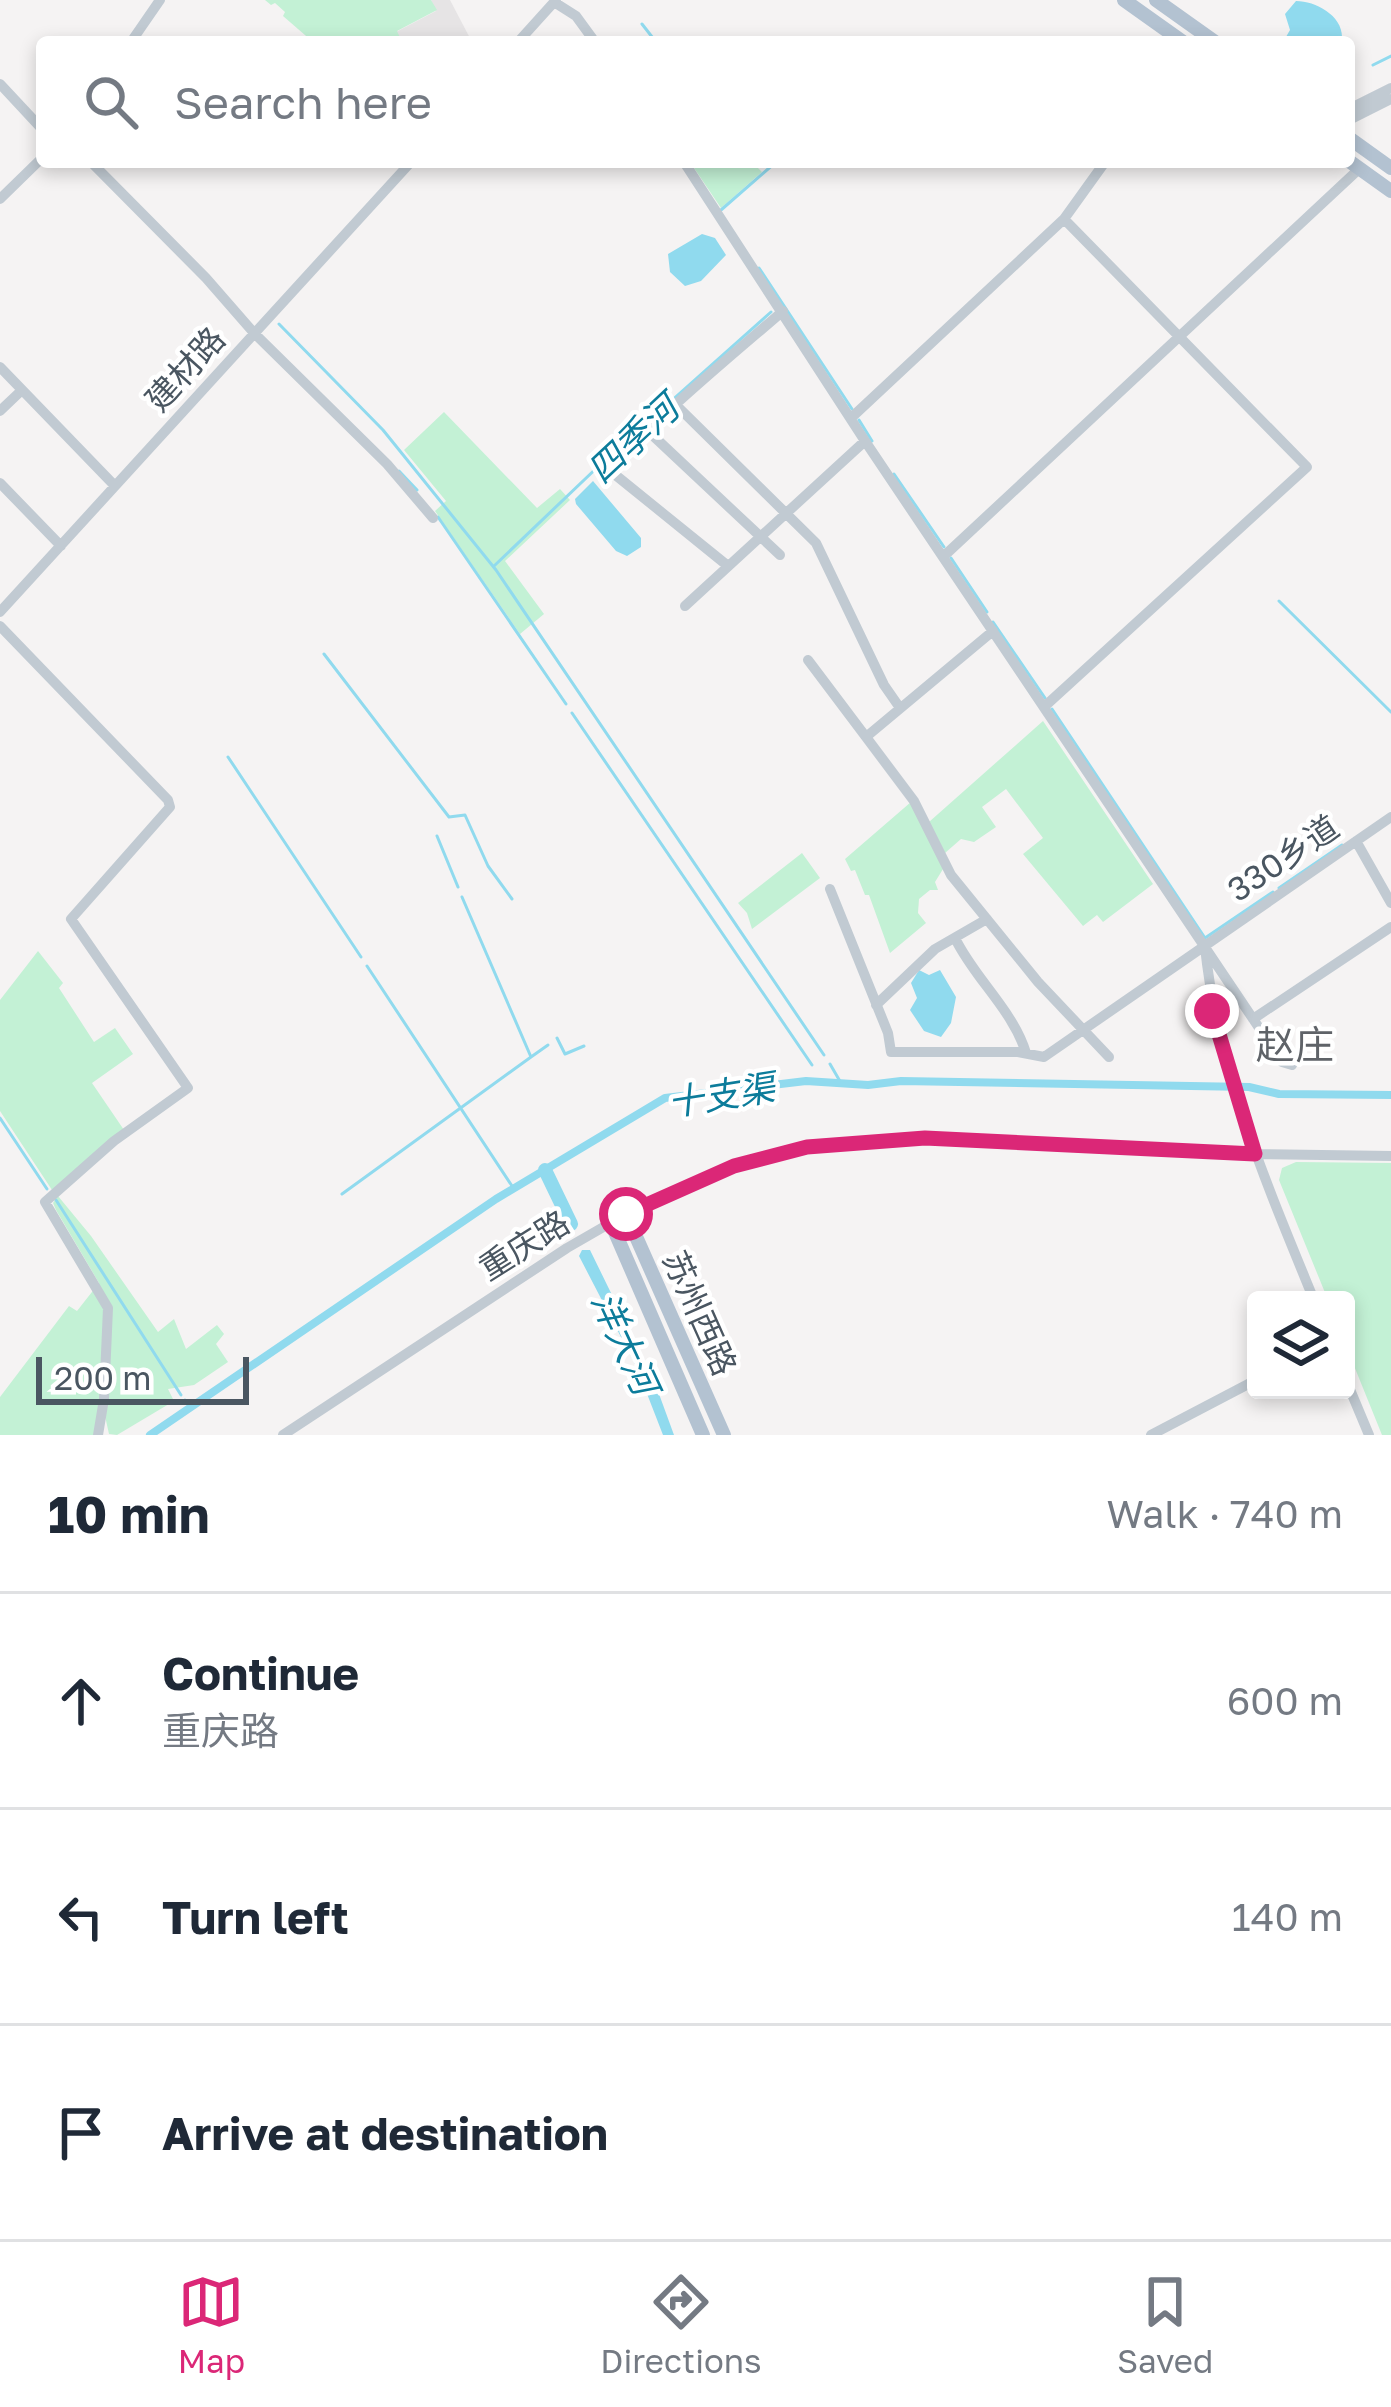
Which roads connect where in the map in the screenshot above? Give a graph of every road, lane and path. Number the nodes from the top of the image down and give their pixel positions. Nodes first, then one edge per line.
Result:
1 (160, 0) edge
2 (1124, 0) edge
3 (1156, 0) edge
4 (555, 1) edge
5 (135, 36) edge
6 (523, 36) edge
7 (591, 36) edge
8 (1175, 36) edge
9 (1207, 36) edge
10 (0, 84) edge
11 (1391, 88) edge
12 (1391, 99) edge
13 (1355, 106) edge
14 (1367, 111) junction
15 (1355, 117) edge
16 (36, 123) edge
17 (1355, 142) edge
18 (1364, 148) junction
19 (36, 164) edge
20 (1355, 166) edge
21 (97, 168) edge
22 (405, 168) edge
23 (688, 168) edge
24 (1101, 168) edge
25 (1351, 168) edge
26 (1391, 168) edge
27 (1391, 191) edge
28 (0, 199) edge
29 (1064, 219) junction
30 (783, 310) junction
31 (254, 333) junction
32 (1178, 338) junction
33 (0, 367) edge
34 (22, 390) junction
35 (677, 406) junction
36 (0, 411) edge
37 (851, 418) junction
38 (648, 430) junction
39 (865, 441) junction
40 (0, 483) edge
41 (115, 486) junction
42 (786, 511) junction
43 (433, 518) dead end
44 (758, 536) junction
45 (61, 546) junction
46 (779, 555) dead end
47 (944, 556) junction
48 (728, 566) junction
49 (685, 606) dead end
50 (0, 612) edge
51 (0, 626) edge
52 (992, 632) junction
53 (808, 660) dead end
54 (1045, 707) junction
55 (900, 708) junction
56 (866, 737) junction
57 (1391, 817) edge
58 (1355, 841) junction
59 (830, 889) dead end
60 (1391, 903) edge
61 (987, 919) junction
62 (1391, 927) edge
63 (955, 938) junction
64 (1204, 944) junction
65 (876, 1005) junction
66 (1253, 1019) junction
67 (1083, 1030) junction
68 (1026, 1053) junction
69 (1109, 1057) dead end
70 (1292, 1065) dead end
71 (1255, 1154) junction
72 (1391, 1156) edge
73 (626, 1214) junction
74 (611, 1223) junction
75 (652, 1271) junction
76 (634, 1278) junction
77 (1309, 1291) edge
78 (1247, 1385) edge
79 (1354, 1399) edge
80 (98, 1435) edge
81 (284, 1435) edge
82 (703, 1435) edge
83 (724, 1435) edge
84 (1151, 1435) edge
85 (1369, 1435) edge

1 - 5 street
2 - 8 main road
3 - 9 main road
4 - 6 street
4 - 7 street
10 - 16 street
11 - 13 street
12 - 14 street
14 - 15 street
14 - 18 street
17 - 18 main road
18 - 26 main road
19 - 28 street
20 - 27 main road
21 - 31 street
22 - 31 street, 建材路
23 - 30 street
24 - 29 street
25 - 32 street
29 - 32 street
29 - 37 street
30 - 35 street
30 - 37 street
31 - 41 street, 建材路
31 - 43 street
32 - 47 street
32 - 54 street
33 - 34 street
34 - 36 street
34 - 41 street
35 - 38 street
35 - 42 street
37 - 39 street
38 - 44 street
38 - 48 street
39 - 42 street
39 - 47 street
40 - 45 street
41 - 45 street, 建材路
42 - 44 street
42 - 55 street
44 - 46 street
44 - 48 street
45 - 50 street, 建材路
47 - 52 street
48 - 49 street
51 - 80 street
52 - 54 street
52 - 55 street
53 - 56 street
54 - 64 street
55 - 56 street
56 - 61 street
57 - 58 street, 330乡道
58 - 60 street
58 - 64 street, 330乡道
59 - 65 street
61 - 63 street
61 - 67 street
62 - 66 street
63 - 65 street
63 - 68 street
64 - 66 street
64 - 67 street, 330乡道
64 - 71 street
65 - 68 street
66 - 70 street
67 - 68 street, 330乡道
67 - 69 street
71 - 72 street, 重庆路
71 - 73 street, 重庆路
71 - 77 street
73 - 74 street, 重庆路
73 - 75 main road, 苏州西路
74 - 76 main road, 苏州西路
74 - 81 street, 重庆路
75 - 76 street
75 - 83 main road, 苏州西路
76 - 82 main road, 苏州西路
78 - 84 street
79 - 85 street

